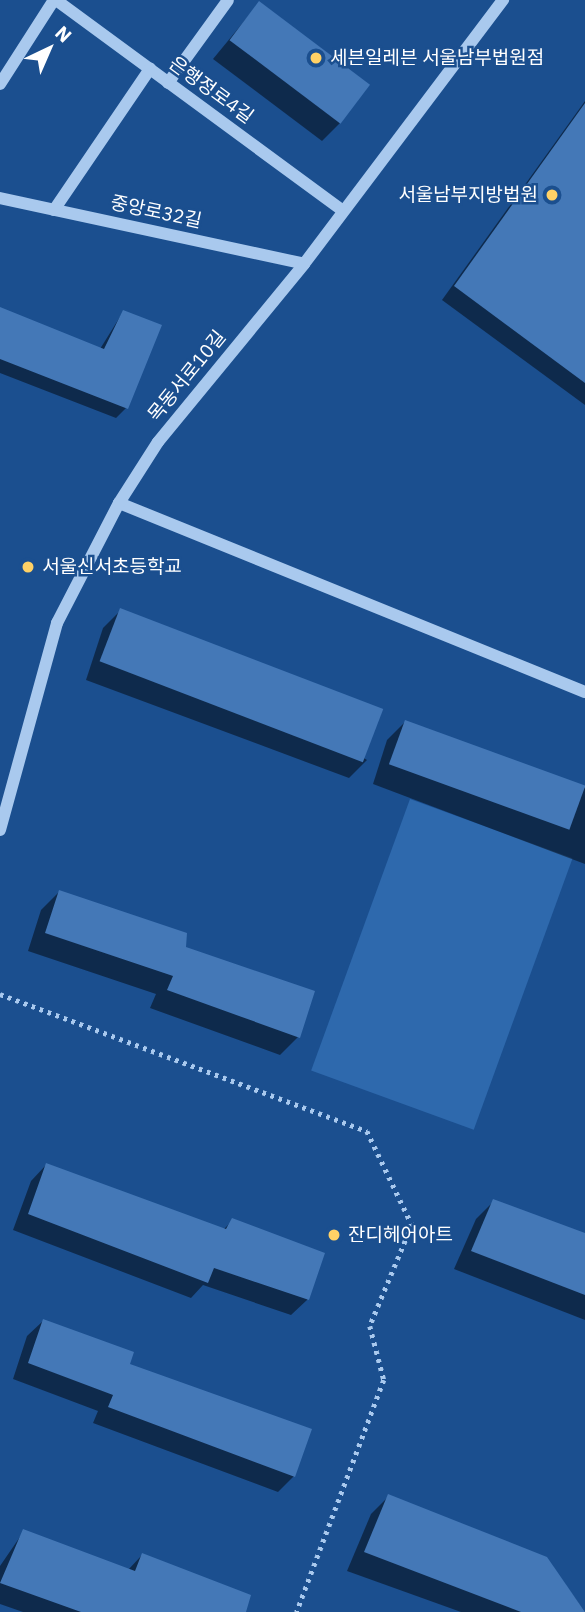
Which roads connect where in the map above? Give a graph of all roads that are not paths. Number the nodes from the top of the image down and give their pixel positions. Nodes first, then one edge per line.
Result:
1 (55, 0) edge
2 (228, 0) edge
3 (503, 0) edge
4 (150, 69) junction
5 (168, 83) junction
6 (0, 84) edge
7 (0, 198) edge
8 (54, 210) junction
9 (343, 211) junction
10 (304, 264) junction
11 (119, 503) junction
12 (585, 692) edge
13 (0, 830) edge

1 - 4 street, 은행정로4길
1 - 6 street
2 - 5 street
3 - 9 street, 목동서로10길
4 - 5 street, 은행정로4길
4 - 8 street
5 - 9 street, 은행정로4길
7 - 8 street, 중앙로32길
8 - 10 street, 중앙로32길
9 - 10 street, 목동서로10길
10 - 11 street, 목동서로10길
11 - 12 street
11 - 13 street, 목동서로10길

